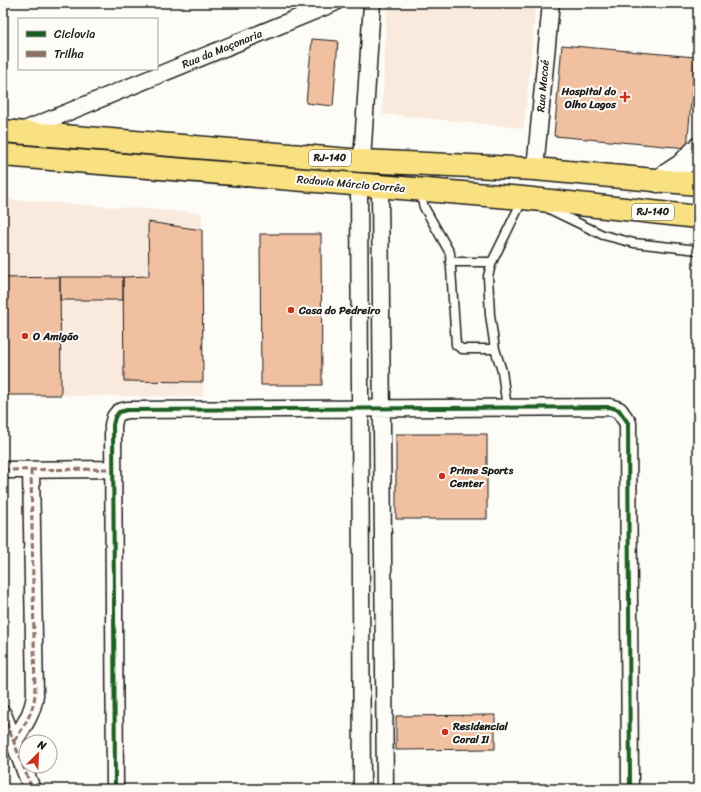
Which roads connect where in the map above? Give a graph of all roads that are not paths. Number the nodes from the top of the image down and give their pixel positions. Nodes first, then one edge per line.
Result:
1 (334, 3) edge
2 (372, 3) edge
3 (551, 3) edge
4 (12, 131) edge
5 (698, 149) edge
6 (3, 155) edge
7 (362, 161) junction
8 (535, 169) junction
9 (658, 181) junction
10 (698, 184) edge
11 (370, 185) junction
12 (419, 189) junction
13 (526, 198) junction
14 (698, 217) edge
15 (698, 250) edge
16 (450, 262) junction
17 (492, 262) junction
18 (495, 349) junction
19 (359, 407) junction
20 (383, 408) junction
21 (507, 408) junction
22 (113, 469) junction
23 (3, 470) edge
24 (31, 470) junction
25 (3, 714) edge
26 (14, 741) junction
27 (32, 789) edge
28 (115, 789) edge
29 (362, 789) edge
30 (385, 789) edge
31 (630, 789) edge

1 - 4 street, Rua da Maçonaria
2 - 7 street
3 - 8 street, Rua Macaé
4 - 7 highway, RJ-140
5 - 9 street
6 - 11 highway, Rodovia Márcio Corrêa / RJ-140
7 - 8 highway, RJ-140
8 - 9 highway, RJ-140
9 - 10 highway, RJ-140
11 - 12 highway, Rodovia Márcio Corrêa / RJ-140
11 - 19 street
11 - 20 street
12 - 13 highway, Rodovia Márcio Corrêa / RJ-140
12 - 16 lane
13 - 14 highway, Rodovia Márcio Corrêa / RJ-140
13 - 15 lane
13 - 17 lane
16 - 17 lane
16 - 18 lane
17 - 18 lane
18 - 21 lane
19 - 20 street
19 - 22 street
19 - 29 street
20 - 21 street
20 - 30 street
21 - 31 street
22 - 24 street
22 - 28 street
23 - 24 street
24 - 26 street
25 - 26 street
26 - 27 street

